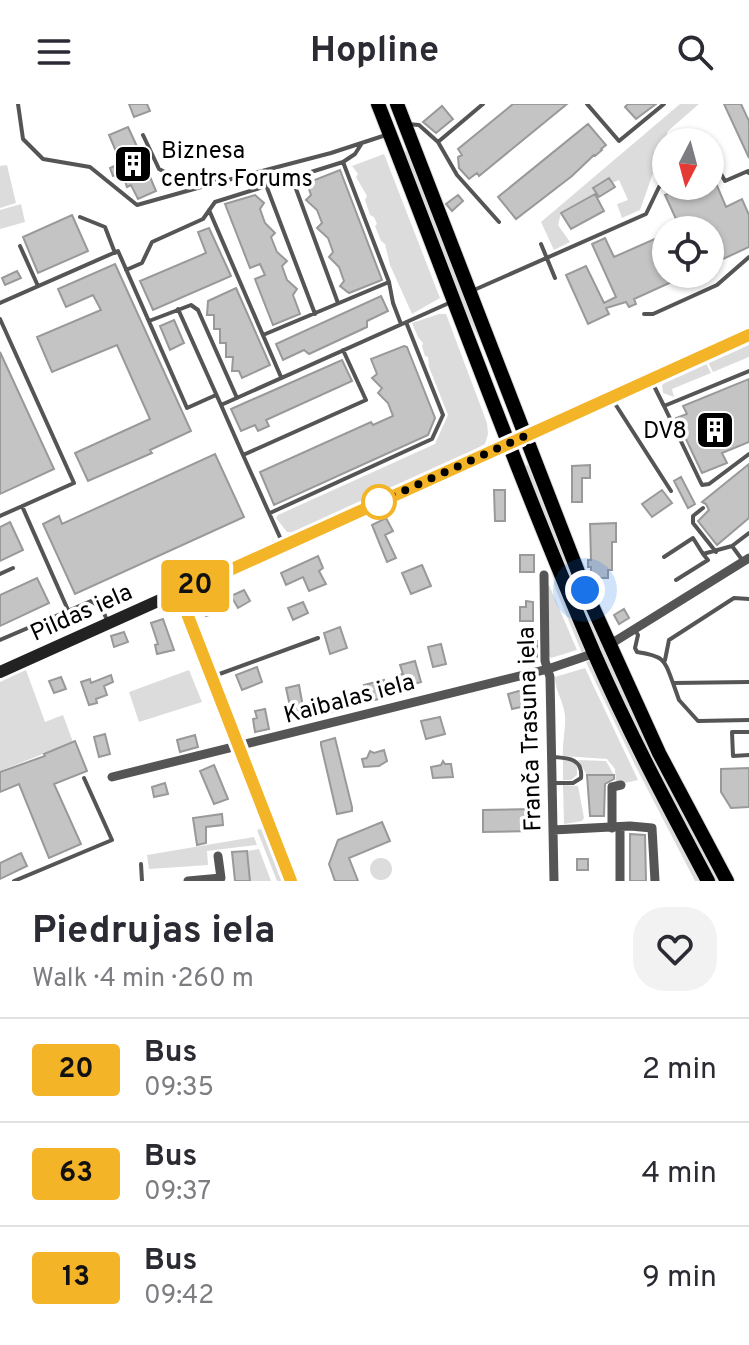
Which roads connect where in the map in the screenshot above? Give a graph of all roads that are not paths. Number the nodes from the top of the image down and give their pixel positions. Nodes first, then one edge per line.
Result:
1 (18, 104) edge
2 (378, 104) edge
3 (397, 104) edge
4 (483, 104) edge
5 (587, 104) edge
6 (664, 104) edge
7 (405, 124) junction
8 (390, 134) junction
9 (143, 135) dead end
10 (438, 142) junction
11 (362, 143) junction
12 (343, 162) junction
13 (749, 173) edge
14 (292, 178) junction
15 (724, 179) edge
16 (224, 181) junction
17 (266, 185) junction
18 (653, 200) edge
19 (209, 210) junction
20 (80, 217) dead end
21 (499, 222) dead end
22 (541, 244) dead end
23 (20, 246) dead end
24 (115, 253) junction
25 (749, 257) edge
26 (547, 258) junction
27 (126, 270) junction
28 (555, 278) dead end
29 (389, 282) junction
30 (38, 286) junction
31 (470, 292) junction
32 (455, 300) junction
33 (0, 303) edge
34 (339, 304) junction
35 (178, 309) junction
36 (315, 314) junction
37 (644, 314) dead end
38 (0, 319) edge
39 (149, 321) junction
40 (404, 323) junction
41 (1, 326) edge
42 (263, 335) junction
43 (749, 335) edge
44 (343, 350) junction
45 (749, 371) edge
46 (282, 378) junction
47 (651, 380) junction
48 (216, 395) junction
49 (611, 397) junction
50 (237, 398) junction
51 (221, 405) junction
52 (664, 406) junction
53 (525, 436) junction
54 (510, 443) junction
55 (749, 454) edge
56 (243, 455) junction
57 (671, 491) dead end
58 (22, 506) junction
59 (703, 508) dead end
60 (270, 513) junction
61 (0, 516) edge
62 (749, 533) edge
63 (284, 545) junction
64 (732, 546) junction
65 (716, 552) junction
66 (703, 554) junction
67 (664, 557) dead end
68 (746, 560) edge
69 (13, 568) dead end
70 (0, 574) edge
71 (544, 575) dead end
72 (676, 580) dead end
73 (179, 593) junction
74 (749, 599) edge
75 (68, 611) junction
76 (109, 624) junction
77 (635, 629) junction
78 (318, 638) dead end
79 (0, 640) edge
80 (609, 645) junction
81 (595, 653) junction
82 (665, 660) junction
83 (548, 669) junction
84 (0, 672) edge
85 (212, 677) junction
86 (749, 682) edge
87 (673, 683) junction
88 (749, 720) edge
89 (749, 732) edge
90 (239, 748) junction
91 (749, 755) edge
92 (552, 757) junction
93 (112, 777) dead end
94 (84, 778) dead end
95 (552, 783) junction
96 (621, 785) dead end
97 (616, 828) junction
98 (553, 830) junction
99 (218, 856) dead end
100 (141, 864) dead end
101 (14, 881) edge
102 (142, 881) edge
103 (188, 881) edge
104 (291, 881) edge
105 (554, 881) edge
106 (620, 881) edge
107 (655, 881) edge
108 (708, 881) edge
109 (727, 881) edge

1 - 16 lane
2 - 8 main road
3 - 7 main road
4 - 10 lane
5 - 6 lane
7 - 10 lane
7 - 31 main road
8 - 11 lane
8 - 32 main road
9 - 16 lane
10 - 21 lane
11 - 12 lane
11 - 16 lane
12 - 14 lane
12 - 29 lane
13 - 15 lane
14 - 17 lane
14 - 34 lane
17 - 19 lane
17 - 36 lane
18 - 26 lane
19 - 27 lane
19 - 42 lane
20 - 24 lane
22 - 26 lane
23 - 30 lane
24 - 27 lane
24 - 30 lane
25 - 37 lane
26 - 28 lane
26 - 31 lane
27 - 39 lane
29 - 34 lane
29 - 40 lane
30 - 33 lane
31 - 53 main road
32 - 40 lane
32 - 54 main road
34 - 36 lane
35 - 39 lane
35 - 48 lane
35 - 50 lane
36 - 42 lane
38 - 41 lane
39 - 48 lane
40 - 44 lane
40 - 60 lane
41 - 58 lane
42 - 46 lane
43 - 47 street, Pildas iela
44 - 46 lane
44 - 56 lane
45 - 52 lane
46 - 50 lane
47 - 49 street, Pildas iela
47 - 52 lane
48 - 51 lane
49 - 53 street, Pildas iela
49 - 57 lane
50 - 51 lane
51 - 56 lane
52 - 55 lane
53 - 54 street, Pildas iela
53 - 80 main road
54 - 63 street, Pildas iela
54 - 81 main road
56 - 60 lane
58 - 61 lane
58 - 75 lane
59 - 65 lane
60 - 63 lane
62 - 64 lane
63 - 73 street, Pildas iela
64 - 65 lane
64 - 68 lane
65 - 66 lane
66 - 67 lane
66 - 72 lane
68 - 77 street
69 - 70 lane
71 - 83 street, Franča Trasuna iela
73 - 76 street, Pildas iela
73 - 85 street
74 - 82 lane
75 - 76 lane
75 - 79 lane
76 - 84 street, Pildas iela
77 - 80 street
77 - 82 lane
78 - 85 lane
80 - 109 main road
81 - 83 street, Kaibalas iela
81 - 108 main road
82 - 87 lane
83 - 90 street, Kaibalas iela
83 - 92 street, Franča Trasuna iela
85 - 90 street
86 - 87 lane
87 - 88 lane
89 - 91 lane
90 - 93 street, Kaibalas iela
90 - 104 street
92 - 95 street, Franča Trasuna iela
92 - 95 lane
94 - 101 lane
95 - 98 street, Franča Trasuna iela
96 - 97 street
97 - 98 street
97 - 106 street
97 - 107 street
98 - 105 street, Franča Trasuna iela
99 - 103 street
100 - 102 lane

